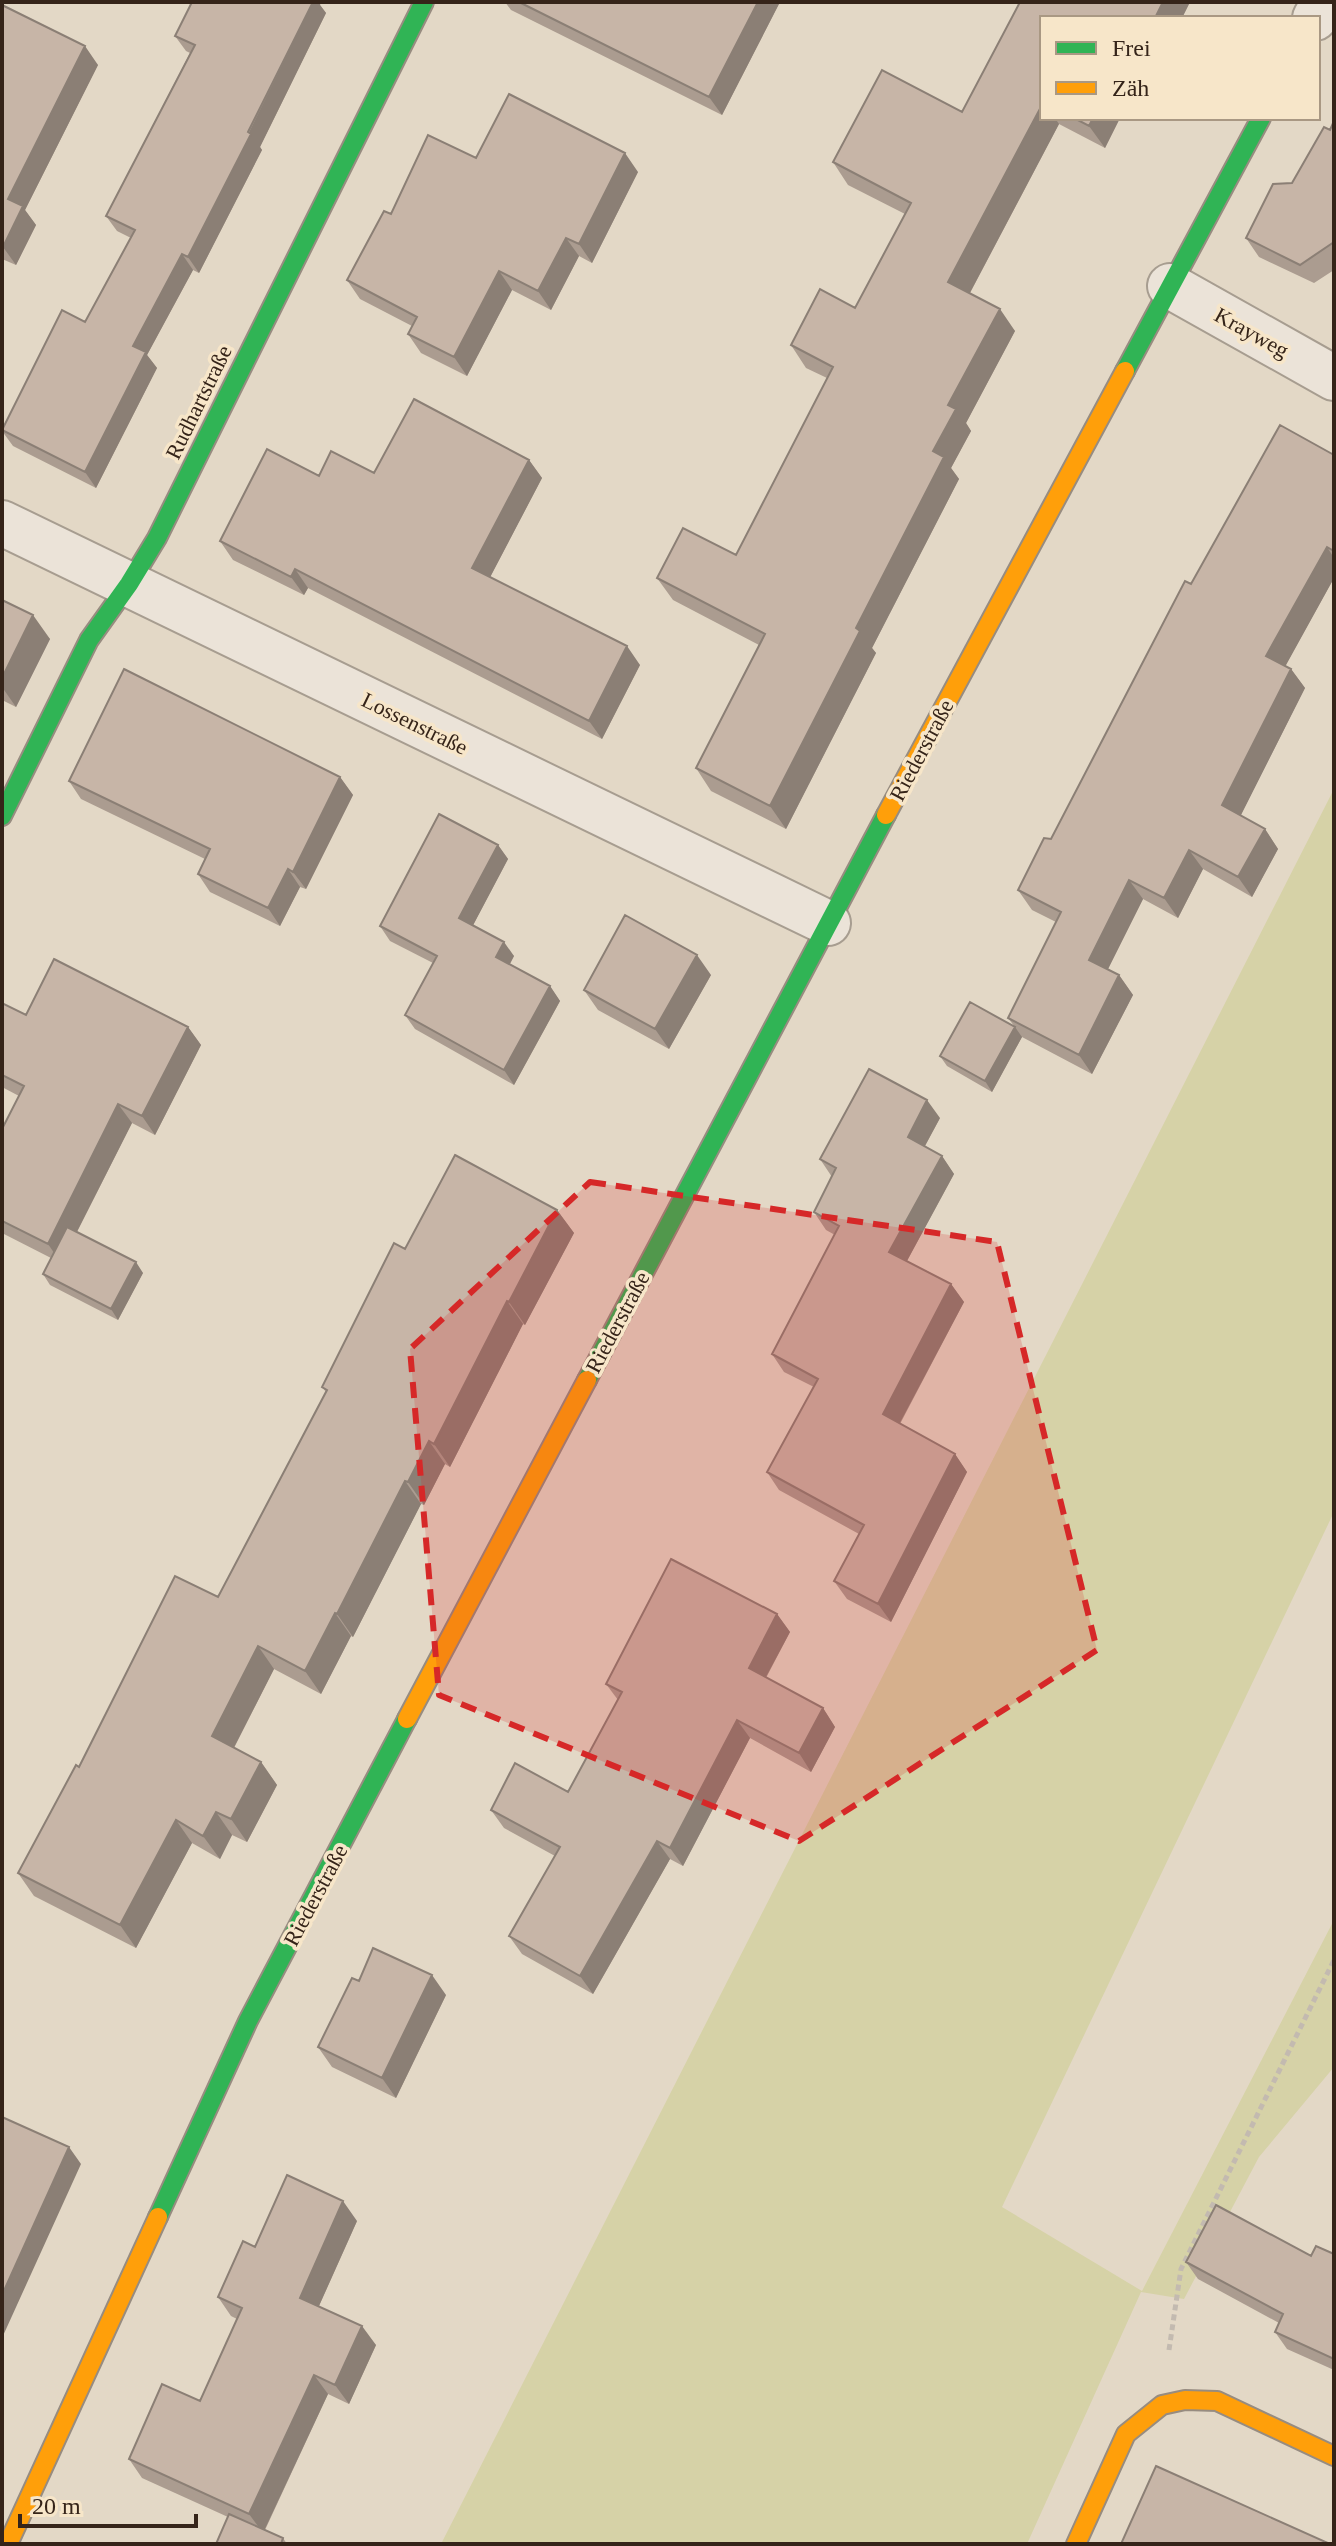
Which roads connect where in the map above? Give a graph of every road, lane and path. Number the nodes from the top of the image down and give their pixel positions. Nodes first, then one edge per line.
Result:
1 (424, 2) edge
2 (1260, 120) edge
3 (1170, 286) junction
4 (1334, 378) edge
5 (2, 523) edge
6 (129, 584) junction
7 (2, 816) edge
8 (828, 923) junction
9 (1334, 1960) edge
10 (1162, 2405) junction
11 (1334, 2456) edge
12 (12, 2516) edge
13 (1076, 2544) edge

1 - 6 street, Rudhartstraße
2 - 3 street, Riederstraße
3 - 4 street, Krayweg
3 - 8 street, Riederstraße
5 - 6 street, Lossenstraße
6 - 7 street, Rudhartstraße
6 - 8 street, Lossenstraße
8 - 12 street, Riederstraße
9 - 10 path
10 - 11 street
10 - 13 street

